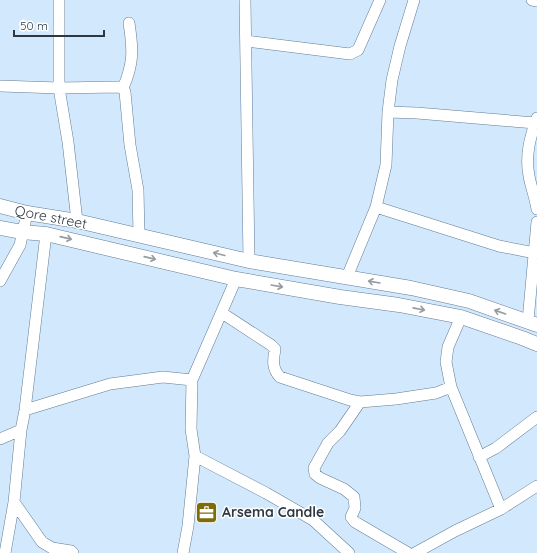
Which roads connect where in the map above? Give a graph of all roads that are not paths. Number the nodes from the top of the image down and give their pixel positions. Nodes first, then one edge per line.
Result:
1 (59, 0) edge
2 (245, 0) edge
3 (380, 0) edge
4 (414, 0) edge
5 (532, 0) edge
6 (537, 1) edge
7 (129, 23) dead end
8 (246, 41) junction
9 (0, 86) edge
10 (59, 88) junction
11 (123, 88) junction
12 (388, 112) junction
13 (536, 121) edge
14 (0, 206) edge
15 (376, 207) junction
16 (537, 209) edge
17 (27, 213) junction
18 (77, 221) junction
19 (537, 222) edge
20 (103, 227) junction
21 (0, 228) edge
22 (22, 232) junction
23 (46, 234) junction
24 (139, 235) junction
25 (99, 246) junction
26 (535, 253) junction
27 (248, 261) junction
28 (347, 277) junction
29 (236, 279) junction
30 (0, 281) edge
31 (222, 313) junction
32 (461, 317) junction
33 (532, 323) edge
34 (537, 344) edge
35 (192, 380) junction
36 (451, 387) junction
37 (360, 402) junction
38 (25, 410) junction
39 (537, 417) edge
40 (21, 430) junction
41 (0, 440) edge
42 (195, 456) junction
43 (479, 457) junction
44 (537, 486) edge
45 (14, 502) junction
46 (501, 509) junction
47 (5, 553) edge
48 (73, 553) edge
49 (183, 553) edge
50 (349, 553) edge
51 (408, 553) edge
52 (415, 553) edge

1 - 10 street
2 - 8 street
3 - 8 street
4 - 12 street
5 - 6 street
7 - 11 street
8 - 27 street
9 - 10 street
10 - 11 street
10 - 18 street
11 - 24 street
12 - 13 street
12 - 15 street
13 - 16 street
14 - 17 street, Qore street
15 - 26 street
15 - 28 street
17 - 18 street, Qore street
17 - 22 street
18 - 20 street, Qore street
19 - 26 street
20 - 24 street, Qore street
20 - 25 street
21 - 22 street, Qore street
22 - 23 street, Qore street
22 - 30 street
23 -> 25 street, Qore street
23 - 38 street
27 -> 24 street, Qore street
25 -> 29 street, Qore street
26 - 33 street
27 - 28 street, Qore street
33 -> 28 street, Qore street
29 - 31 street
29 -> 32 street, Qore street
31 - 35 street
31 - 37 street
32 - 34 street, Qore street
32 - 36 street
35 - 38 street
35 - 42 street
36 - 37 street
36 - 43 street
37 - 51 street
38 - 40 street
39 - 43 street
40 - 41 street
40 - 45 street
42 - 49 street
42 - 50 street
43 - 46 street
44 - 46 street
45 - 47 street
45 - 48 street
46 - 52 street

